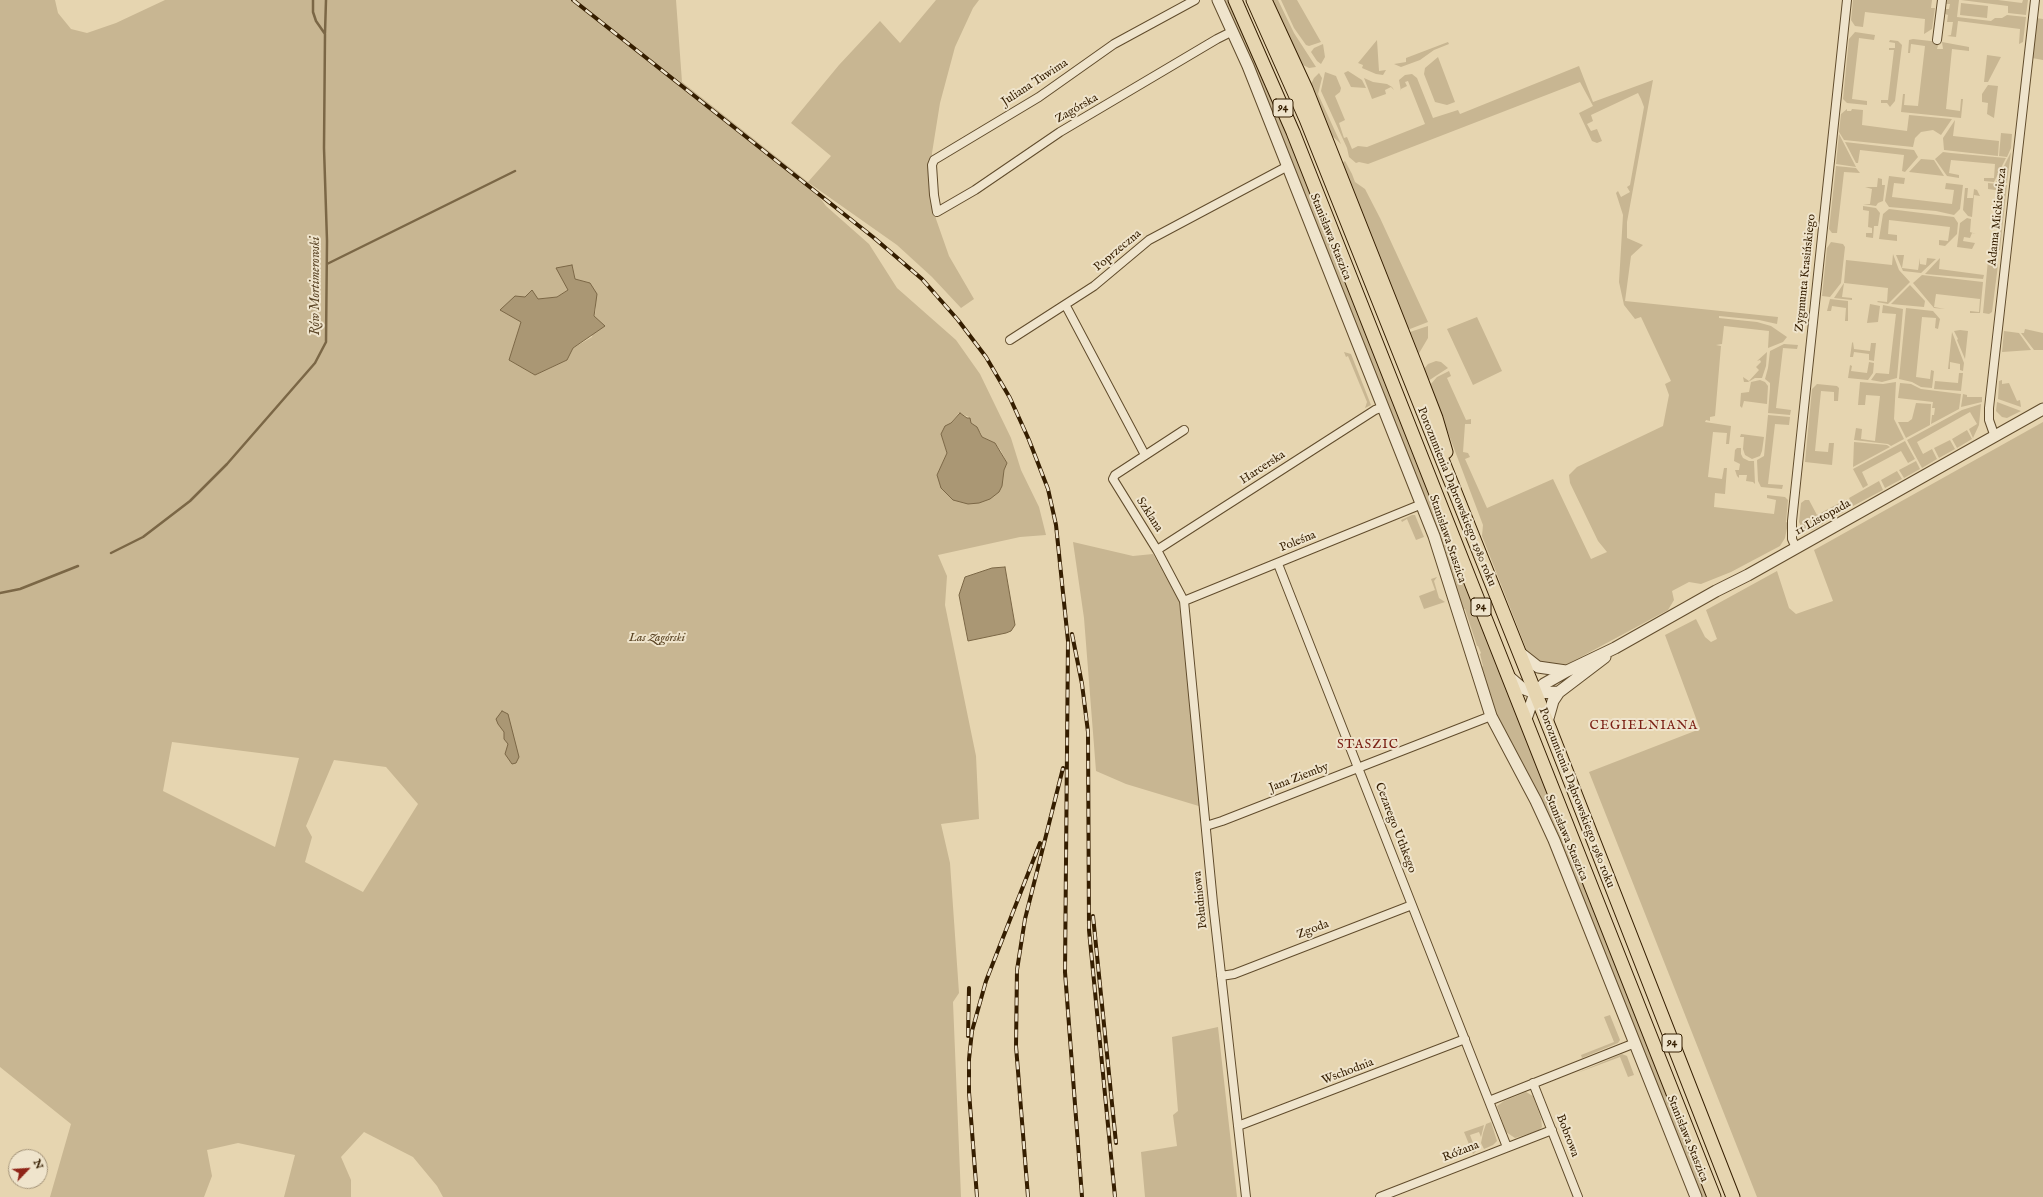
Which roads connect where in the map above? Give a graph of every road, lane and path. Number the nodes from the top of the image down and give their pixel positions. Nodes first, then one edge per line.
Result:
1 (1195, 0) edge
2 (1218, 0) edge
3 (1235, 0) edge
4 (1253, 0) edge
5 (1266, 0) edge
6 (1847, 0) edge
7 (1942, 0) edge
8 (2035, 0) edge
9 (1233, 31) junction
10 (1937, 40) dead end
11 (1288, 166) junction
12 (937, 212) joint
13 (1066, 306) junction
14 (1010, 340) dead end
15 (1383, 407) junction
16 (2043, 409) edge
17 (1184, 430) dead end
18 (1995, 436) junction
19 (1145, 455) junction
20 (1455, 495) junction
21 (1422, 504) junction
22 (1796, 548) junction
23 (1157, 550) junction
24 (1278, 564) junction
25 (1184, 601) junction
26 (1615, 648) junction
27 (1517, 651) junction
28 (1567, 671) junction
29 (1508, 676) junction
30 (1559, 692) junction
31 (1535, 693) junction
32 (1491, 716) junction
33 (1526, 719) junction
34 (1547, 722) junction
35 (1359, 768) junction
36 (1206, 826) junction
37 (1412, 905) junction
38 (1221, 976) junction
39 (1465, 1039) junction
40 (1635, 1043) junction
41 (1533, 1083) junction
42 (1489, 1101) junction
43 (1238, 1126) junction
44 (1552, 1130) junction
45 (1507, 1147) junction
46 (1246, 1197) edge
47 (1380, 1197) edge
48 (1578, 1197) edge
49 (1696, 1197) edge
50 (1714, 1197) edge
51 (1733, 1197) edge

1 - 12 street, Juliana Tuwima
2 - 9 street, Stanisława Staszica
3 - 29 main road, Porozumienia Dąbrowskiego 1980 roku / 94
4 - 20 main road, Porozumienia Dąbrowskiego 1980 roku / 94
5 - 20 main road
6 - 22 street, Zygmunta Krasińskiego
7 - 10 street
8 - 18 street, Adama Mickiewicza
9 - 11 street, Stanisława Staszica
9 - 12 street, Zagórska
11 - 13 street, Poprzeczna
11 - 15 street, Stanisława Staszica
13 - 14 street, Poprzeczna
13 - 19 street
15 - 21 street, Stanisława Staszica
15 - 23 street, Harcerska
16 - 18 street, 11 Listopada
17 - 19 street, Szklana
18 - 22 street, 11 Listopada
19 - 23 street, Szklana
20 - 27 main road, Porozumienia Dąbrowskiego 1980 roku / 94
21 - 24 street, Poleśna
21 - 32 street, Stanisława Staszica
22 - 26 street, 11 Listopada
23 - 25 street, Szklana
24 - 25 street, Poleśna
24 - 35 street, Cezarego Uthkego
25 - 36 street, Południowa
26 - 28 street, 11 Listopada
26 - 30 street, 11 Listopada
27 - 28 street
27 - 31 main road, Porozumienia Dąbrowskiego 1980 roku / 94
28 - 31 street, 11 Listopada
29 - 31 street
29 - 33 main road, Porozumienia Dąbrowskiego 1980 roku / 94
30 - 31 street
30 - 34 street
31 - 33 street
31 - 34 main road, Porozumienia Dąbrowskiego 1980 roku / 94
32 - 35 street, Jana Ziemby
32 - 40 street, Stanisława Staszica
33 - 50 main road, Porozumienia Dąbrowskiego 1980 roku / 94
34 - 51 main road, Porozumienia Dąbrowskiego 1980 roku / 94
35 - 36 street, Jana Ziemby
35 - 37 street, Cezarego Uthkego
36 - 38 street, Południowa
37 - 38 street, Zgoda
37 - 39 street, Cezarego Uthkego
38 - 43 street, Południowa
39 - 42 street, Cezarego Uthkego
39 - 43 street, Wschodnia
40 - 41 street
40 - 49 street, Stanisława Staszica
41 - 42 street
41 - 44 street, Bobrowa
42 - 45 street, Cezarego Uthkego
43 - 46 street, Południowa
44 - 45 street, Różana
44 - 48 street, Bobrowa
45 - 47 street, Różana

